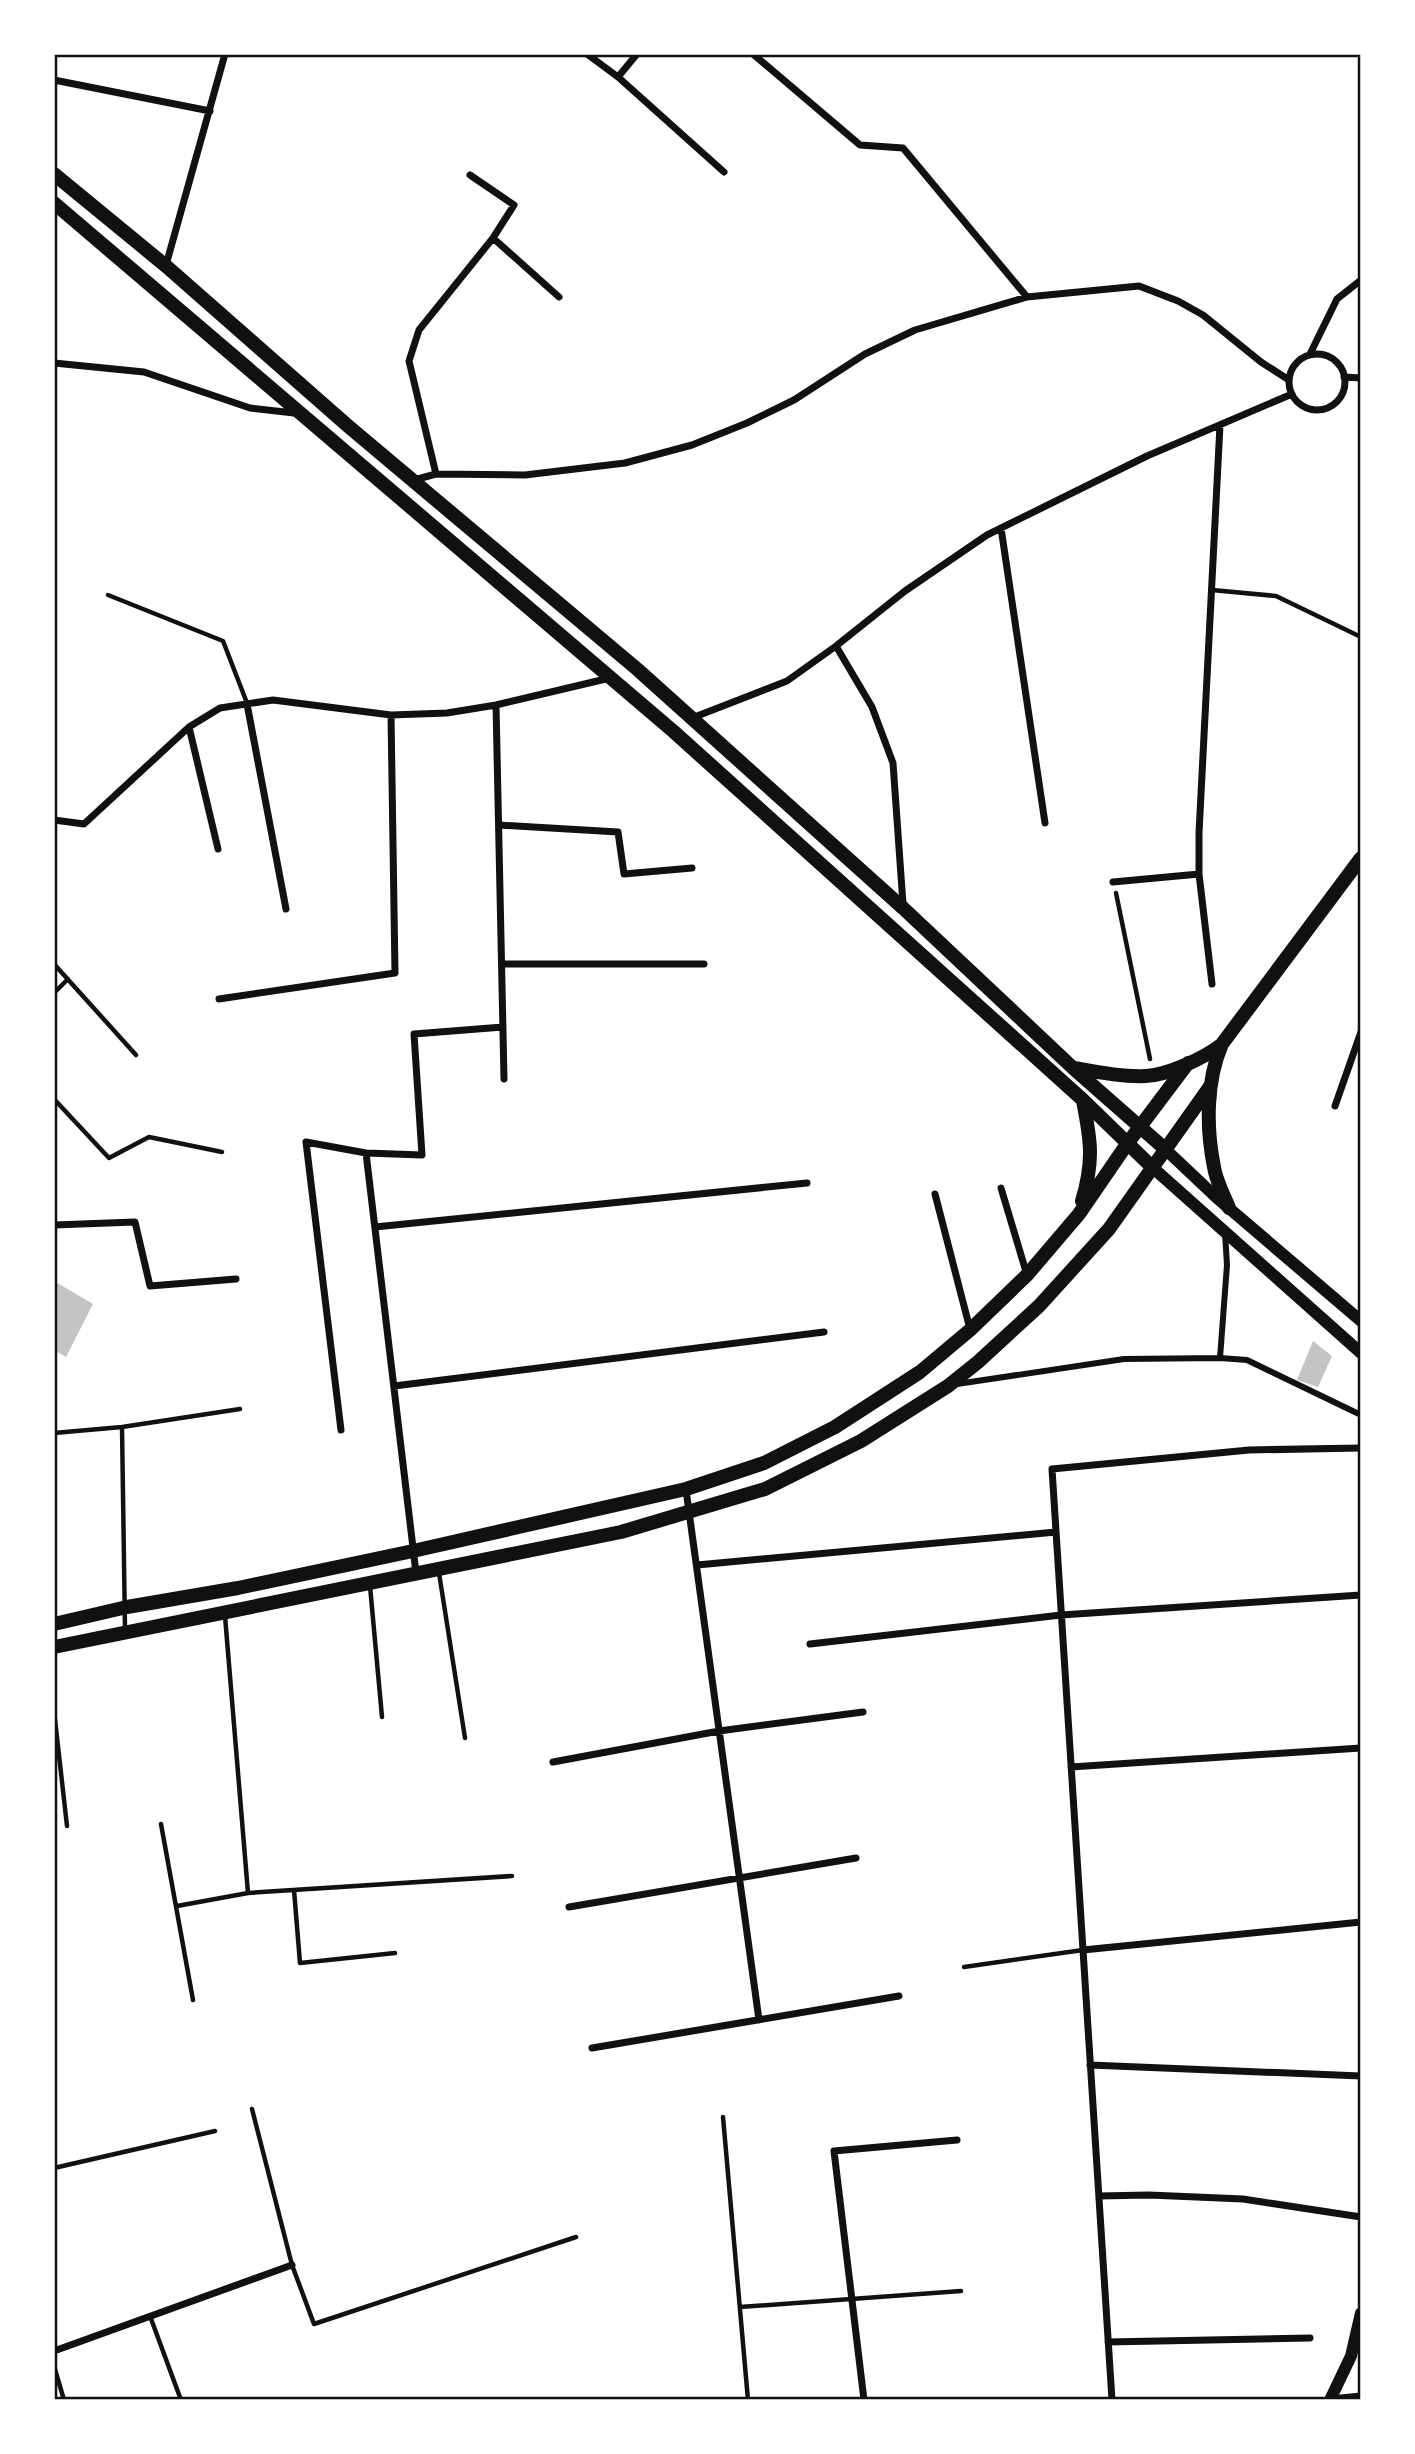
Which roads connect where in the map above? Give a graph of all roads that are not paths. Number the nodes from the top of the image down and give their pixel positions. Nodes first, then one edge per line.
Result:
1 (225, 54) edge
2 (587, 54) edge
3 (637, 54) edge
4 (753, 54) edge
5 (618, 77) junction
6 (54, 80) edge
7 (210, 111) junction
8 (724, 172) dead end
9 (54, 174) edge
10 (470, 175) dead end
11 (54, 203) edge
12 (493, 238) junction
13 (166, 266) junction
14 (1361, 280) edge
15 (559, 297) dead end
16 (1027, 297) junction
17 (1310, 354) junction
18 (54, 363) edge
19 (1344, 377) junction
20 (1361, 378) edge
21 (1289, 380) junction
22 (1292, 394) junction
23 (302, 413) junction
24 (1220, 425) junction
25 (436, 474) junction
26 (412, 480) junction
27 (1001, 528) junction
28 (1212, 590) junction
29 (108, 595) dead end
30 (1361, 637) edge
31 (836, 646) junction
32 (611, 678) junction
33 (247, 704) junction
34 (496, 705) junction
35 (391, 715) junction
36 (691, 718) junction
37 (189, 727) junction
38 (54, 820) edge
39 (1045, 823) dead end
40 (499, 825) junction
41 (218, 849) dead end
42 (1361, 858) edge
43 (692, 868) dead end
44 (1199, 874) junction
45 (1114, 881) road end
46 (903, 908) junction
47 (286, 909) dead end
48 (54, 964) edge
49 (502, 964) junction
50 (704, 964) dead end
51 (68, 979) junction
52 (1212, 984) dead end
53 (54, 993) edge
54 (219, 999) dead end
55 (503, 1027) junction
56 (1361, 1032) edge
57 (1222, 1044) junction
58 (136, 1055) dead end
59 (1188, 1063) junction
60 (1073, 1068) junction
61 (504, 1079) dead end
62 (1210, 1085) junction
63 (54, 1099) edge
64 (1083, 1100) junction
65 (1335, 1105) dead end
66 (1140, 1127) junction
67 (1127, 1144) junction
68 (1164, 1148) junction
69 (222, 1152) dead end
70 (366, 1153) junction
71 (1152, 1167) junction
72 (807, 1183) dead end
73 (1001, 1188) dead end
74 (935, 1194) dead end
75 (1229, 1208) junction
76 (1079, 1214) junction
77 (54, 1224) edge
78 (375, 1227) junction
79 (1225, 1231) junction
80 (1027, 1275) junction
81 (236, 1279) dead end
82 (1361, 1321) edge
83 (970, 1330) junction
84 (824, 1332) dead end
85 (1361, 1353) edge
86 (1220, 1358) junction
87 (394, 1386) junction
88 (948, 1386) junction
89 (240, 1409) dead end
90 (1361, 1415) edge
91 (122, 1427) junction
92 (341, 1430) dead end
93 (54, 1433) edge
94 (1361, 1448) edge
95 (686, 1489) junction
96 (689, 1512) junction
97 (1056, 1532) junction
98 (413, 1551) junction
99 (697, 1565) junction
100 (439, 1569) junction
101 (416, 1573) junction
102 (370, 1582) junction
103 (1361, 1595) edge
104 (127, 1607) junction
105 (224, 1611) junction
106 (1061, 1615) junction
107 (54, 1624) edge
108 (125, 1631) junction
109 (810, 1644) dead end
110 (54, 1647) edge
111 (54, 1711) edge
112 (863, 1712) dead end
113 (382, 1717) dead end
114 (719, 1731) junction
115 (465, 1738) dead end
116 (1361, 1748) edge
117 (553, 1762) dead end
118 (1071, 1767) junction
119 (161, 1824) dead end
120 (67, 1826) dead end
121 (856, 1858) dead end
122 (512, 1876) dead end
123 (739, 1878) junction
124 (294, 1890) junction
125 (248, 1893) junction
126 (177, 1906) junction
127 (569, 1907) dead end
128 (1361, 1922) edge
129 (1083, 1950) junction
130 (395, 1953) dead end
131 (964, 1966) dead end
132 (899, 1996) dead end
133 (193, 2000) dead end
134 (759, 2020) junction
135 (592, 2048) dead end
136 (1090, 2065) junction
137 (1361, 2076) edge
138 (253, 2109) dead end
139 (723, 2117) dead end
140 (215, 2131) dead end
141 (957, 2140) dead end
142 (54, 2168) edge
143 (1099, 2196) junction
144 (1361, 2217) edge
145 (576, 2237) dead end
146 (292, 2265) junction
147 (961, 2291) dead end
148 (852, 2299) junction
149 (740, 2307) junction
150 (1361, 2313) edge
151 (150, 2316) junction
152 (1310, 2338) dead end
153 (1108, 2342) junction
154 (54, 2351) edge
155 (54, 2366) edge
156 (1361, 2396) edge
157 (1330, 2399) edge
158 (64, 2400) edge
159 (181, 2400) edge
160 (748, 2400) edge
161 (864, 2400) edge
162 (1112, 2400) edge

1 - 7 street
2 - 5 street
3 - 5 street
4 - 16 street
5 - 8 street
6 - 7 street
7 - 13 street
9 - 13 main road
10 - 12 street
11 - 23 main road
12 - 15 street
12 - 25 street
13 - 26 main road
14 - 17 street
16 - 21 street
16 - 25 street
17 - 19 street
17 - 21 street
18 - 23 street
19 - 20 street
19 - 22 street
21 - 22 street
22 - 24 street
23 - 32 main road
24 - 27 street
24 - 28 street
25 - 26 street
26 - 36 main road
27 - 31 street
27 - 39 street
28 - 30 lane
28 - 44 street
29 - 33 lane
31 - 36 street
31 - 46 street
32 - 34 street
32 - 64 main road
33 - 35 street
33 - 37 street
33 - 47 street
34 - 35 street
34 - 40 street
35 - 54 street
36 - 46 main road
37 - 38 street
37 - 41 street
40 - 43 street
40 - 49 street
42 - 57 main road
44 - 45 street
44 - 52 street
46 - 60 main road
48 - 51 lane
49 - 50 street
49 - 55 street
51 - 53 lane
51 - 58 lane
55 - 61 street
55 - 70 street
56 - 65 street
57 - 59 main road
57 - 62 main road
59 - 60 main road
59 - 66 main road
60 - 66 main road
62 - 68 main road
62 - 75 main road
63 - 69 lane
64 - 67 main road
64 - 76 main road
66 - 67 main road
66 - 68 main road
67 - 71 main road
67 - 76 main road
68 - 71 main road
68 - 75 main road
70 - 78 street
70 - 92 street
71 - 79 main road
71 - 88 main road
72 - 78 street
73 - 80 street
74 - 83 street
75 - 82 main road
76 - 80 main road
77 - 81 street
78 - 87 street
79 - 85 main road
79 - 86 street
80 - 83 main road
83 - 95 main road
84 - 87 street
86 - 88 street
86 - 90 street
87 - 98 street
88 - 96 main road
89 - 91 lane
91 - 93 lane
91 - 104 lane
94 - 97 street
95 - 96 street
95 - 98 main road
96 - 99 street
96 - 100 main road
97 - 99 street
97 - 106 street
98 - 101 street
98 - 104 main road
99 - 114 street
100 - 101 main road
100 - 115 lane
101 - 102 main road
102 - 105 main road
102 - 113 lane
103 - 106 street
104 - 107 main road
104 - 108 lane
105 - 108 main road
105 - 125 lane
106 - 109 street
106 - 118 street
108 - 110 main road
111 - 120 lane
112 - 114 street
114 - 117 street
114 - 123 street
116 - 118 street
118 - 129 street
119 - 126 lane
121 - 123 street
122 - 124 lane
123 - 127 street
123 - 134 street
124 - 125 lane
124 - 130 lane
125 - 126 lane
126 - 133 lane
128 - 129 street
129 - 131 lane
129 - 136 street
132 - 134 street
134 - 135 street
136 - 137 street
136 - 143 street
138 - 146 lane
139 - 149 lane
140 - 142 lane
141 - 148 street
143 - 144 street
143 - 153 street
145 - 146 lane
146 - 151 street
147 - 148 lane
148 - 149 lane
148 - 161 street
149 - 160 lane
150 - 157 main road
151 - 154 street
151 - 159 lane
152 - 153 street
153 - 162 street
155 - 158 lane
156 - 157 street

